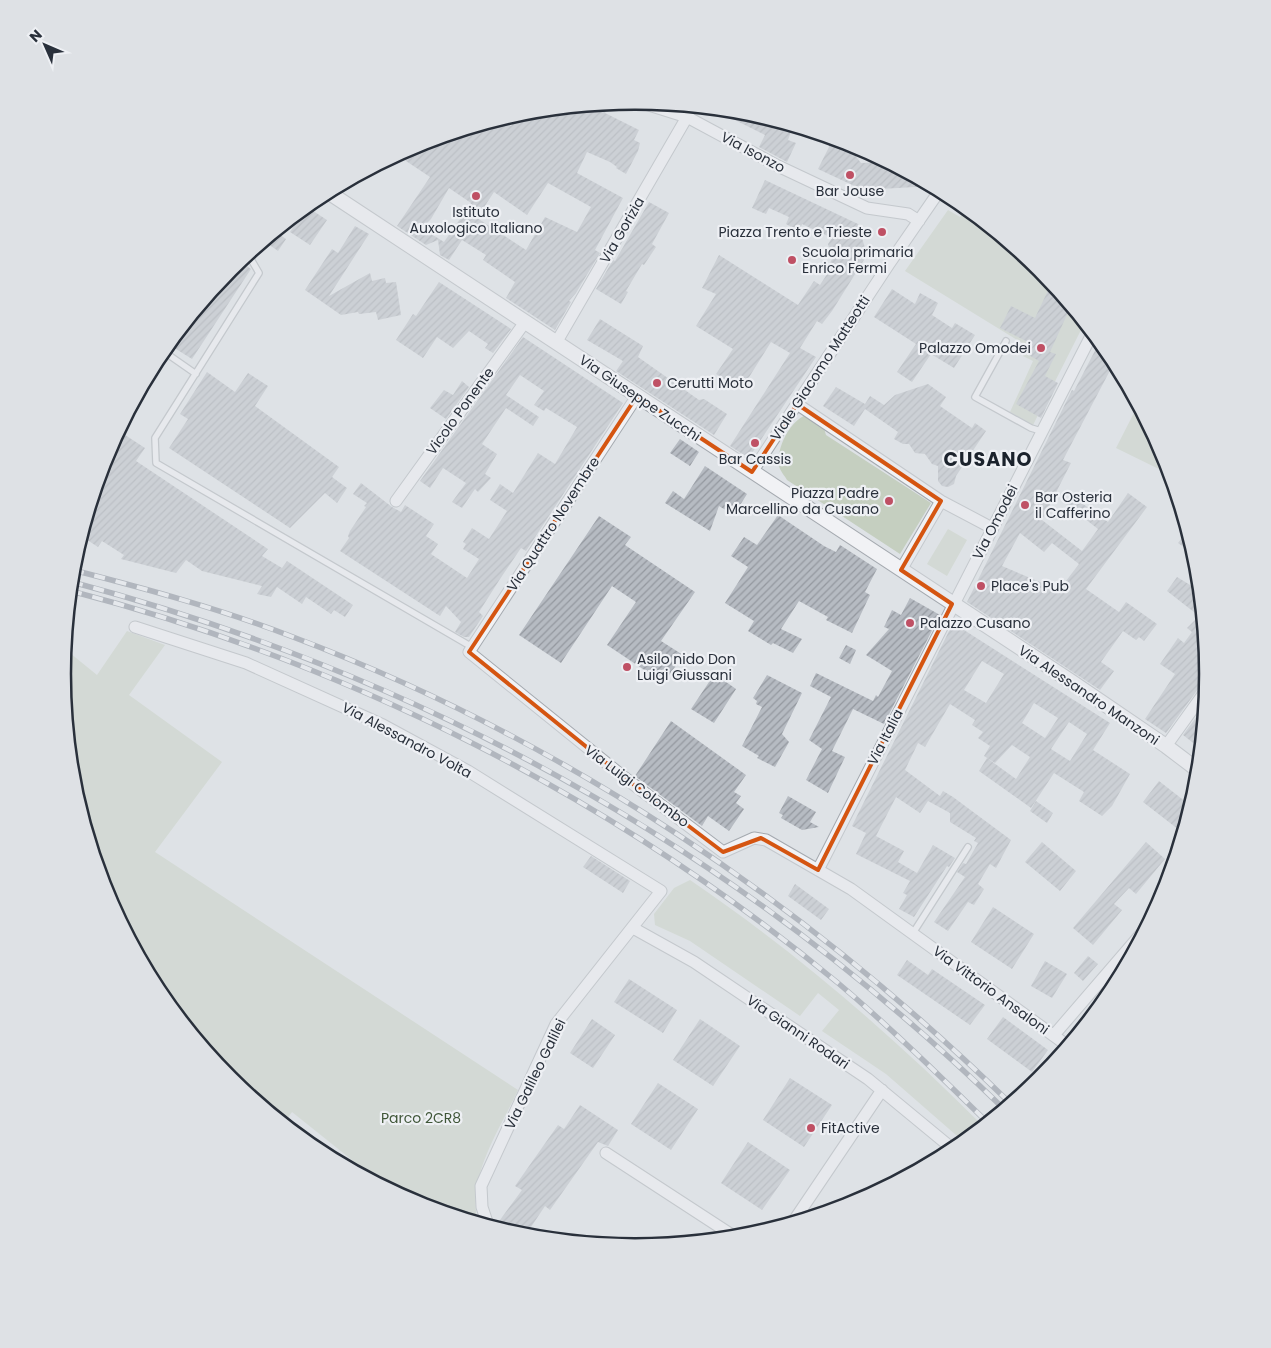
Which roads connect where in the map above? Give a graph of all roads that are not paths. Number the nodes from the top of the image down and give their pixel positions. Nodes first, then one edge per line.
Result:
1 (667, 111) edge
2 (687, 117) junction
3 (936, 196) edge
4 (335, 197) edge
5 (919, 221) junction
6 (252, 261) edge
7 (524, 322) junction
8 (1089, 339) edge
9 (1006, 342) dead end
10 (556, 343) junction
11 (170, 356) edge
12 (196, 374) junction
13 (637, 396) junction
14 (797, 404) junction
15 (1041, 431) junction
16 (752, 472) junction
17 (396, 501) dead end
18 (941, 501) junction
19 (992, 528) junction
20 (900, 570) junction
21 (952, 604) junction
22 (135, 627) dead end
23 (471, 649) junction
24 (1199, 700) edge
25 (1166, 746) junction
26 (1192, 766) edge
27 (968, 847) dead end
28 (818, 870) junction
29 (661, 891) joint
30 (633, 928) junction
31 (913, 933) junction
32 (1128, 949) edge
33 (1054, 1035) junction
34 (1063, 1042) edge
35 (882, 1090) junction
36 (947, 1144) edge
37 (606, 1153) dead end
38 (799, 1214) edge
39 (486, 1218) edge
40 (725, 1230) edge

1 - 2 street, Via Isonzo
2 - 5 street, Via Isonzo
2 - 10 street, Via Gorizia
3 - 5 street, Viale Giacomo Matteotti
4 - 7 street, Via Giuseppe Zucchi
5 - 14 street, Viale Giacomo Matteotti
6 - 12 lane
7 - 10 street, Via Giuseppe Zucchi
7 - 17 street, Vicolo Ponente
8 - 15 street, Via Omodei
9 - 15 lane
10 - 13 street, Via Giuseppe Zucchi
11 - 12 lane
12 - 23 lane
13 - 16 street, Via Giuseppe Zucchi
13 - 23 street, Via Quattro Novembre
14 - 16 street, Viale Giacomo Matteotti
14 - 18 street
15 - 19 street, Via Omodei
16 - 20 street, Via Giuseppe Zucchi
18 - 19 street
18 - 20 street
19 - 21 street, Via Omodei
20 - 21 street, Via Giuseppe Zucchi
21 - 25 street, Via Alessandro Manzoni
21 - 28 street, Via Italia
22 - 29 street, Via Alessandro Volta
23 - 28 street, Via Luigi Colombo
24 - 25 street
25 - 26 street, Via Alessandro Manzoni
27 - 31 lane
28 - 31 street, Via Vittorio Ansaloni
29 - 30 street, Via Galileo Galilei
30 - 35 street, Via Gianni Rodari
30 - 39 street, Via Galileo Galilei
31 - 33 street, Via Vittorio Ansaloni
32 - 33 street
33 - 34 street, Via Vittorio Ansaloni
35 - 36 street, Via Gianni Rodari
35 - 38 street
37 - 40 street

